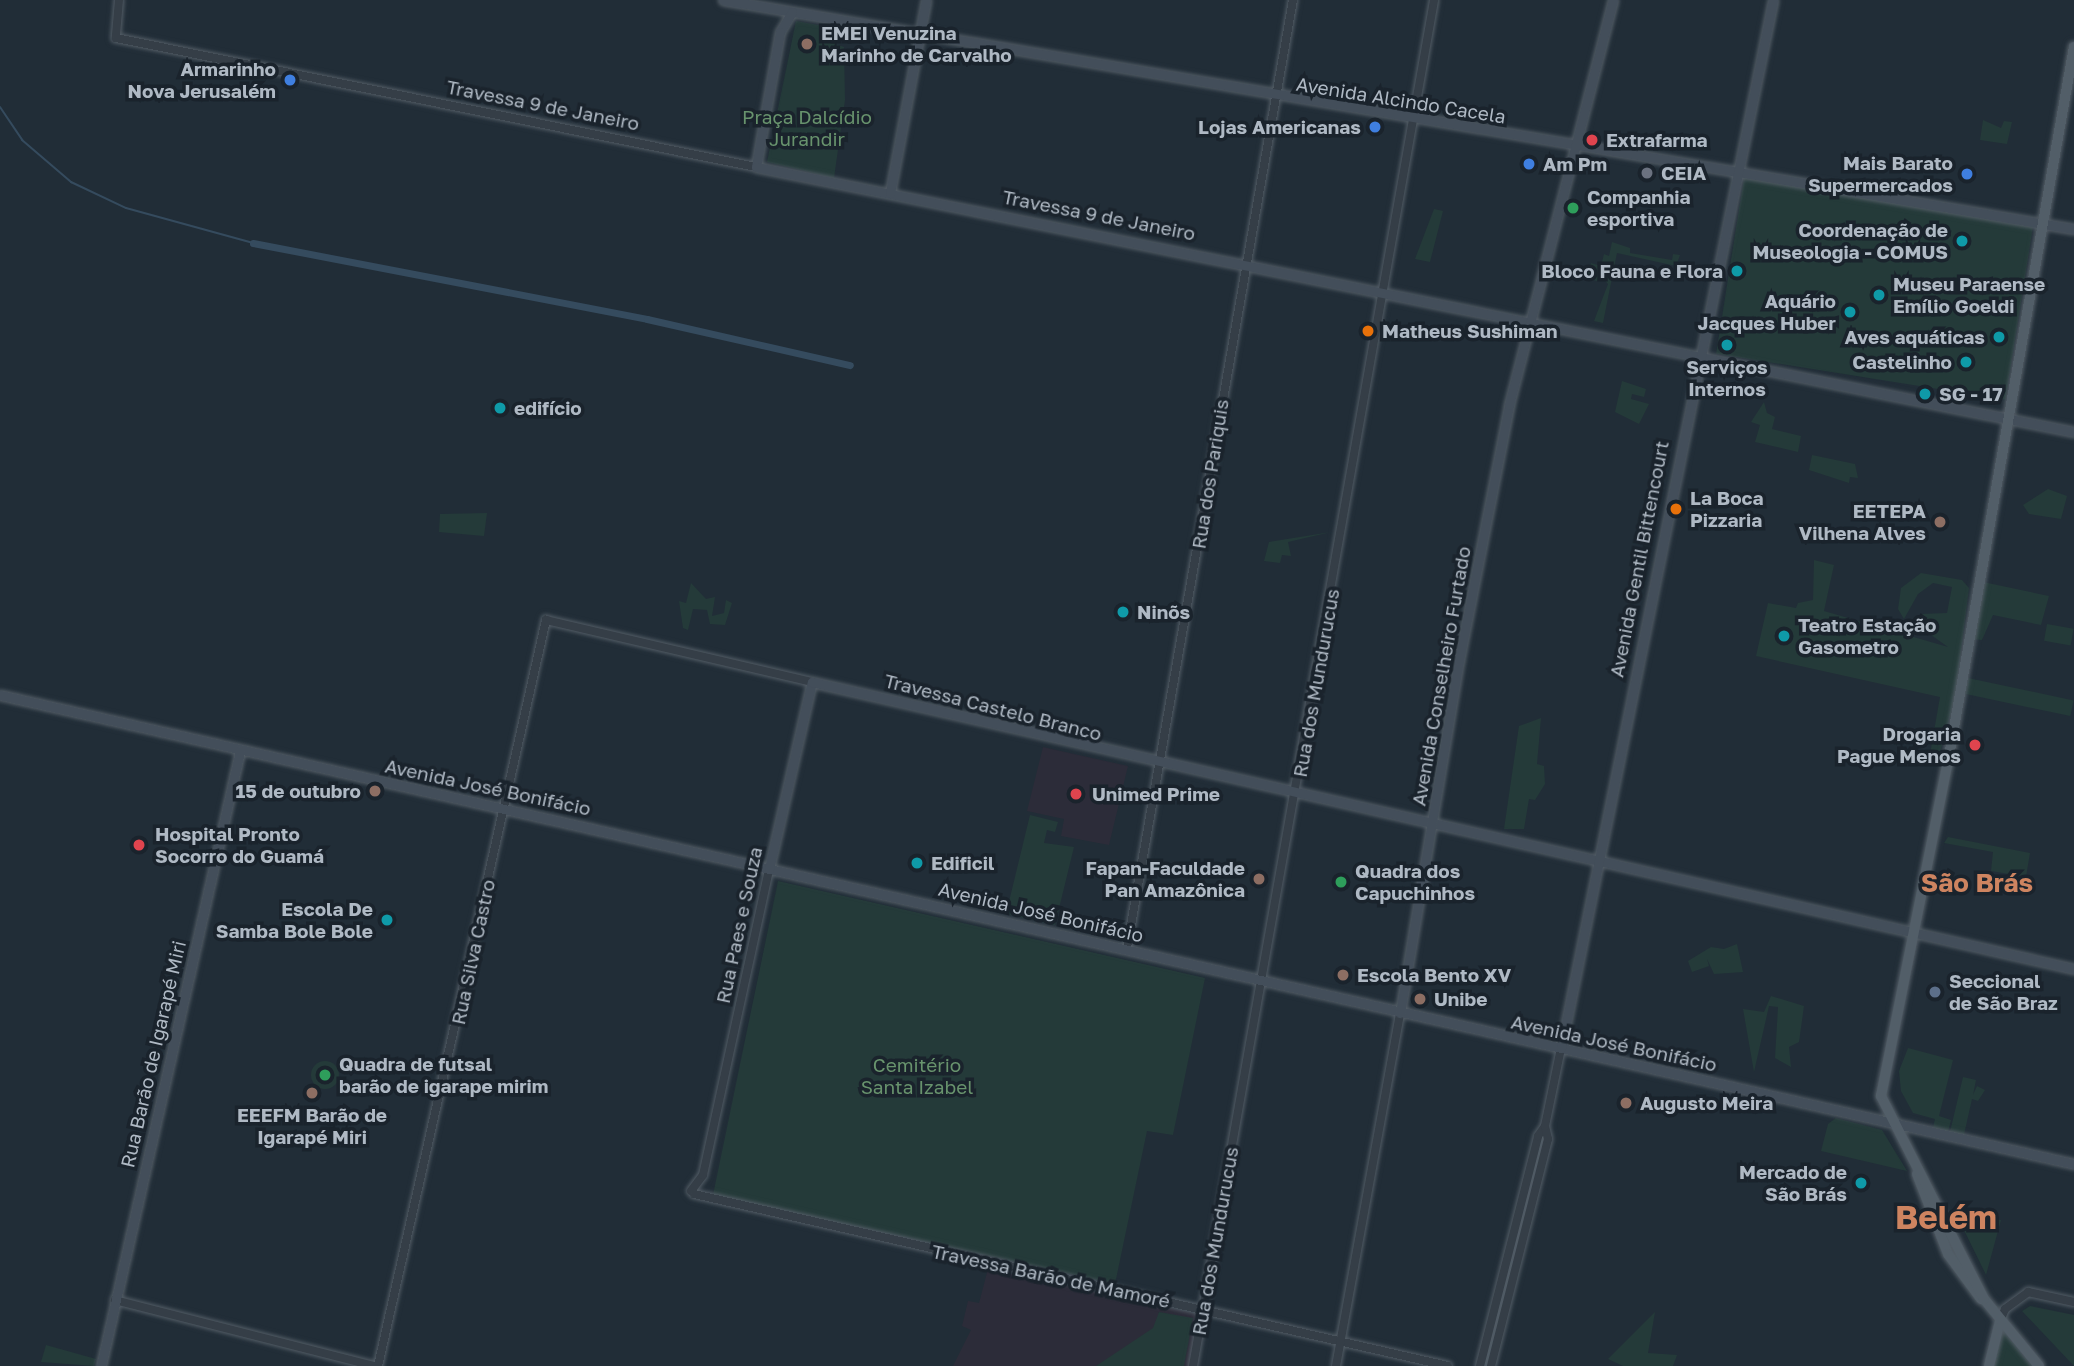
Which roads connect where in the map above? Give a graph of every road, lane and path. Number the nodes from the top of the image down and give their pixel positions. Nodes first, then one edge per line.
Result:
1 (119, 0) edge
2 (723, 0) edge
3 (926, 0) edge
4 (1293, 0) edge
5 (1434, 0) edge
6 (1613, 0) edge
7 (1773, 0) edge
8 (772, 8) junction
9 (792, 12) junction
10 (780, 32) junction
11 (920, 35) junction
12 (2074, 47) edge
13 (1276, 96) junction
14 (1412, 119) junction
15 (1574, 146) junction
16 (756, 167) junction
17 (1737, 173) junction
18 (890, 193) junction
19 (2040, 223) junction
20 (2074, 229) edge
21 (1246, 263) junction
22 (1384, 291) junction
23 (1528, 322) junction
24 (1697, 356) junction
25 (2007, 418) junction
26 (2074, 432) edge
27 (546, 620) joint
28 (811, 682) junction
29 (0, 695) edge
30 (240, 751) junction
31 (1161, 766) junction
32 (1296, 793) junction
33 (504, 809) junction
34 (1433, 825) junction
35 (1595, 863) junction
36 (769, 869) junction
37 (1913, 933) junction
38 (1127, 948) junction
39 (2074, 970) edge
40 (1261, 981) junction
41 (1401, 1013) junction
42 (1561, 1048) junction
43 (1893, 1125) junction
44 (1545, 1126) junction
45 (2074, 1164) edge
46 (703, 1175) junction
47 (693, 1192) joint
48 (712, 1198) junction
49 (115, 1300) junction
50 (2074, 1302) edge
51 (1204, 1309) junction
52 (2000, 1321) junction
53 (1341, 1342) junction
54 (101, 1366) edge
55 (376, 1366) edge
56 (1193, 1366) edge
57 (1336, 1366) edge
58 (1448, 1366) edge
59 (1480, 1366) edge
60 (1491, 1366) edge
61 (1989, 1366) edge
62 (2039, 1366) edge

1 - 16 street, Travessa 9 de Janeiro
2 - 8 main road, Avenida Alcindo Cacela
3 - 11 main road
4 - 13 street, Rua dos Pariquis
5 - 14 street, Rua dos Mundurucus
6 - 15 main road, Avenida Conselheiro Furtado
7 - 17 main road, Avenida Gentil Bittencourt
8 - 9 main road, Avenida Alcindo Cacela
8 - 10 main road
9 - 10 main road
9 - 11 main road, Avenida Alcindo Cacela
10 - 16 main road
11 - 13 main road, Avenida Alcindo Cacela
11 - 18 main road
12 - 19 main road
13 - 14 main road, Avenida Alcindo Cacela
13 - 21 street, Rua dos Pariquis
14 - 15 main road, Avenida Alcindo Cacela
14 - 22 street, Rua dos Mundurucus
15 - 17 main road, Avenida Alcindo Cacela
15 - 23 main road, Avenida Conselheiro Furtado
16 - 18 main road, Travessa 9 de Janeiro
17 - 19 main road, Avenida Alcindo Cacela
17 - 24 main road, Avenida Gentil Bittencourt
18 - 21 main road, Travessa 9 de Janeiro
19 - 20 main road, Avenida Alcindo Cacela
19 - 25 main road
21 - 22 main road, Travessa 9 de Janeiro
21 - 31 street, Rua dos Pariquis
22 - 23 main road, Travessa 9 de Janeiro
22 - 32 street, Rua dos Mundurucus
23 - 24 main road, Travessa 9 de Janeiro
23 - 34 main road, Avenida Conselheiro Furtado
24 - 25 main road, Travessa 9 de Janeiro
24 - 35 main road, Avenida Gentil Bittencourt
25 - 26 main road, Travessa 9 de Janeiro
25 - 37 main road
27 - 28 street, Travessa Castelo Branco
27 - 33 street, Rua Silva Castro
28 - 31 main road, Travessa Castelo Branco
28 - 36 main road, Rua Paes e Souza
29 - 30 main road, Avenida José Bonifácio
30 - 33 main road, Avenida José Bonifácio
30 - 49 main road, Rua Barão de Igarapé Miri
31 - 32 main road, Travessa Castelo Branco
31 - 38 street, Rua dos Pariquis
32 - 34 main road, Travessa Castelo Branco
32 - 40 street, Rua dos Mundurucus
33 - 36 main road, Avenida José Bonifácio
33 - 55 street, Rua Silva Castro
34 - 35 main road, Travessa Castelo Branco
34 - 41 main road, Avenida Conselheiro Furtado
35 - 37 main road, Travessa Castelo Branco
35 - 42 main road, Avenida Gentil Bittencourt
36 - 38 main road, Avenida José Bonifácio
36 - 46 street, Rua Paes e Souza
37 - 39 main road, Travessa Castelo Branco
37 - 43 main road
38 - 40 main road, Avenida José Bonifácio
40 - 41 main road, Avenida José Bonifácio
40 - 51 street, Rua dos Mundurucus
41 - 42 main road, Avenida José Bonifácio
41 - 53 street, Avenida Conselheiro Furtado
42 - 43 main road, Avenida José Bonifácio
42 - 44 street, Avenida Gentil Bittencourt
43 - 45 main road, Avenida José Bonifácio
43 - 52 main road
44 - 59 street, Avenida Gentil Bittencourt
44 - 60 street, Avenida Gentil Bittencourt
46 - 47 street, Rua Paes e Souza
46 - 48 street
47 - 48 street, Travessa Barão de Mamoré
48 - 51 street, Travessa Barão de Mamoré
49 - 54 main road, Rua Barão de Igarapé Miri
49 - 55 street
50 - 52 street
51 - 53 street, Travessa Barão de Mamoré
51 - 56 street, Rua dos Mundurucus
52 - 61 main road
52 - 62 main road
53 - 57 street, Avenida Conselheiro Furtado
53 - 58 street, Travessa Barão de Mamoré

